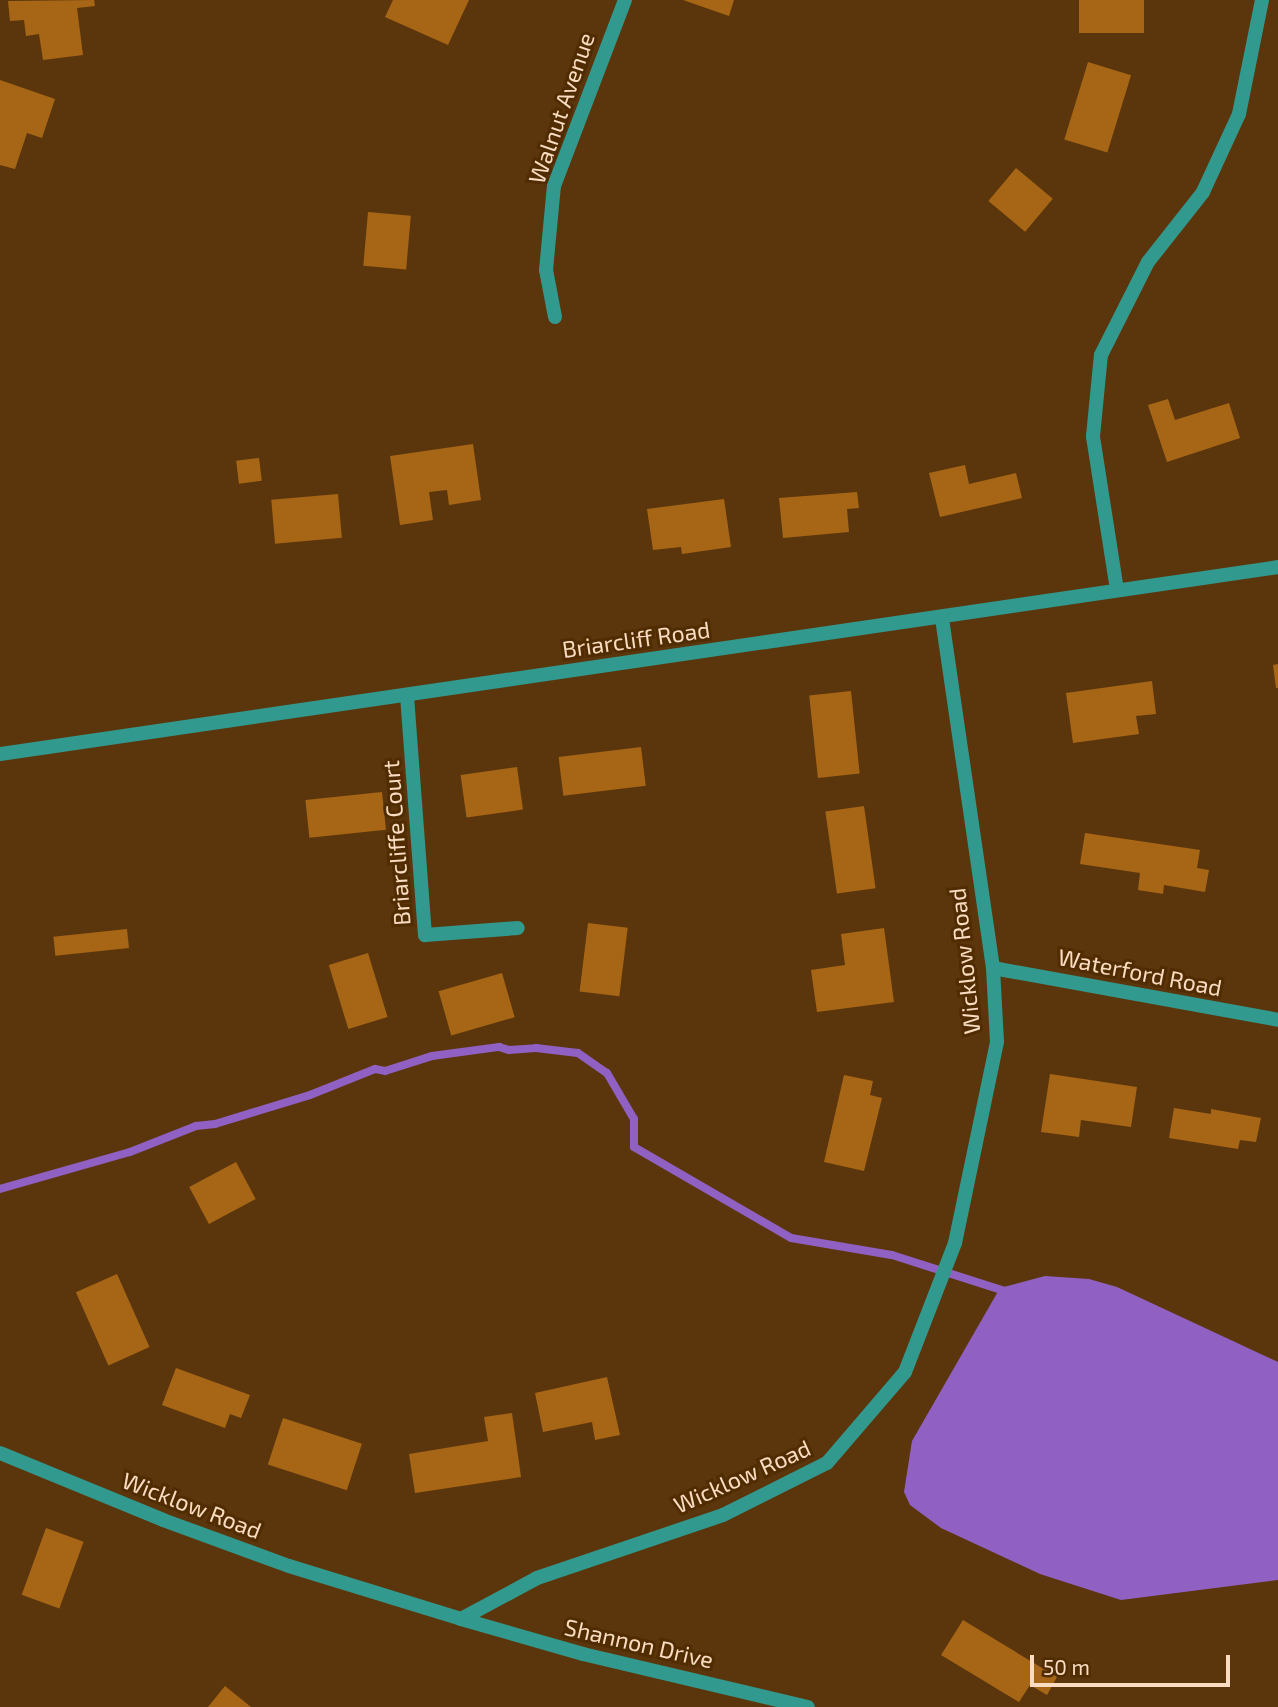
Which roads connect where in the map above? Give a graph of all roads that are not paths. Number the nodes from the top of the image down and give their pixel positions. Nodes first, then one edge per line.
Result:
1 (625, 0) edge
2 (1262, 0) edge
3 (555, 317) dead end
4 (1278, 567) edge
5 (1117, 590) junction
6 (942, 617) junction
7 (407, 696) junction
8 (0, 754) edge
9 (518, 928) dead end
10 (993, 968) junction
11 (1278, 1020) edge
12 (0, 1453) edge
13 (461, 1619) junction
14 (808, 1707) edge

1 - 3 street, Walnut Avenue
2 - 5 street
4 - 5 street, Briarcliff Road
5 - 6 street, Briarcliff Road
6 - 7 street, Briarcliff Road
6 - 10 street, Wicklow Road
7 - 8 street, Briarcliff Road
7 - 9 street, Briarcliffe Court
10 - 11 street, Waterford Road
10 - 13 street, Wicklow Road
12 - 13 street, Wicklow Road
13 - 14 street, Shannon Drive

